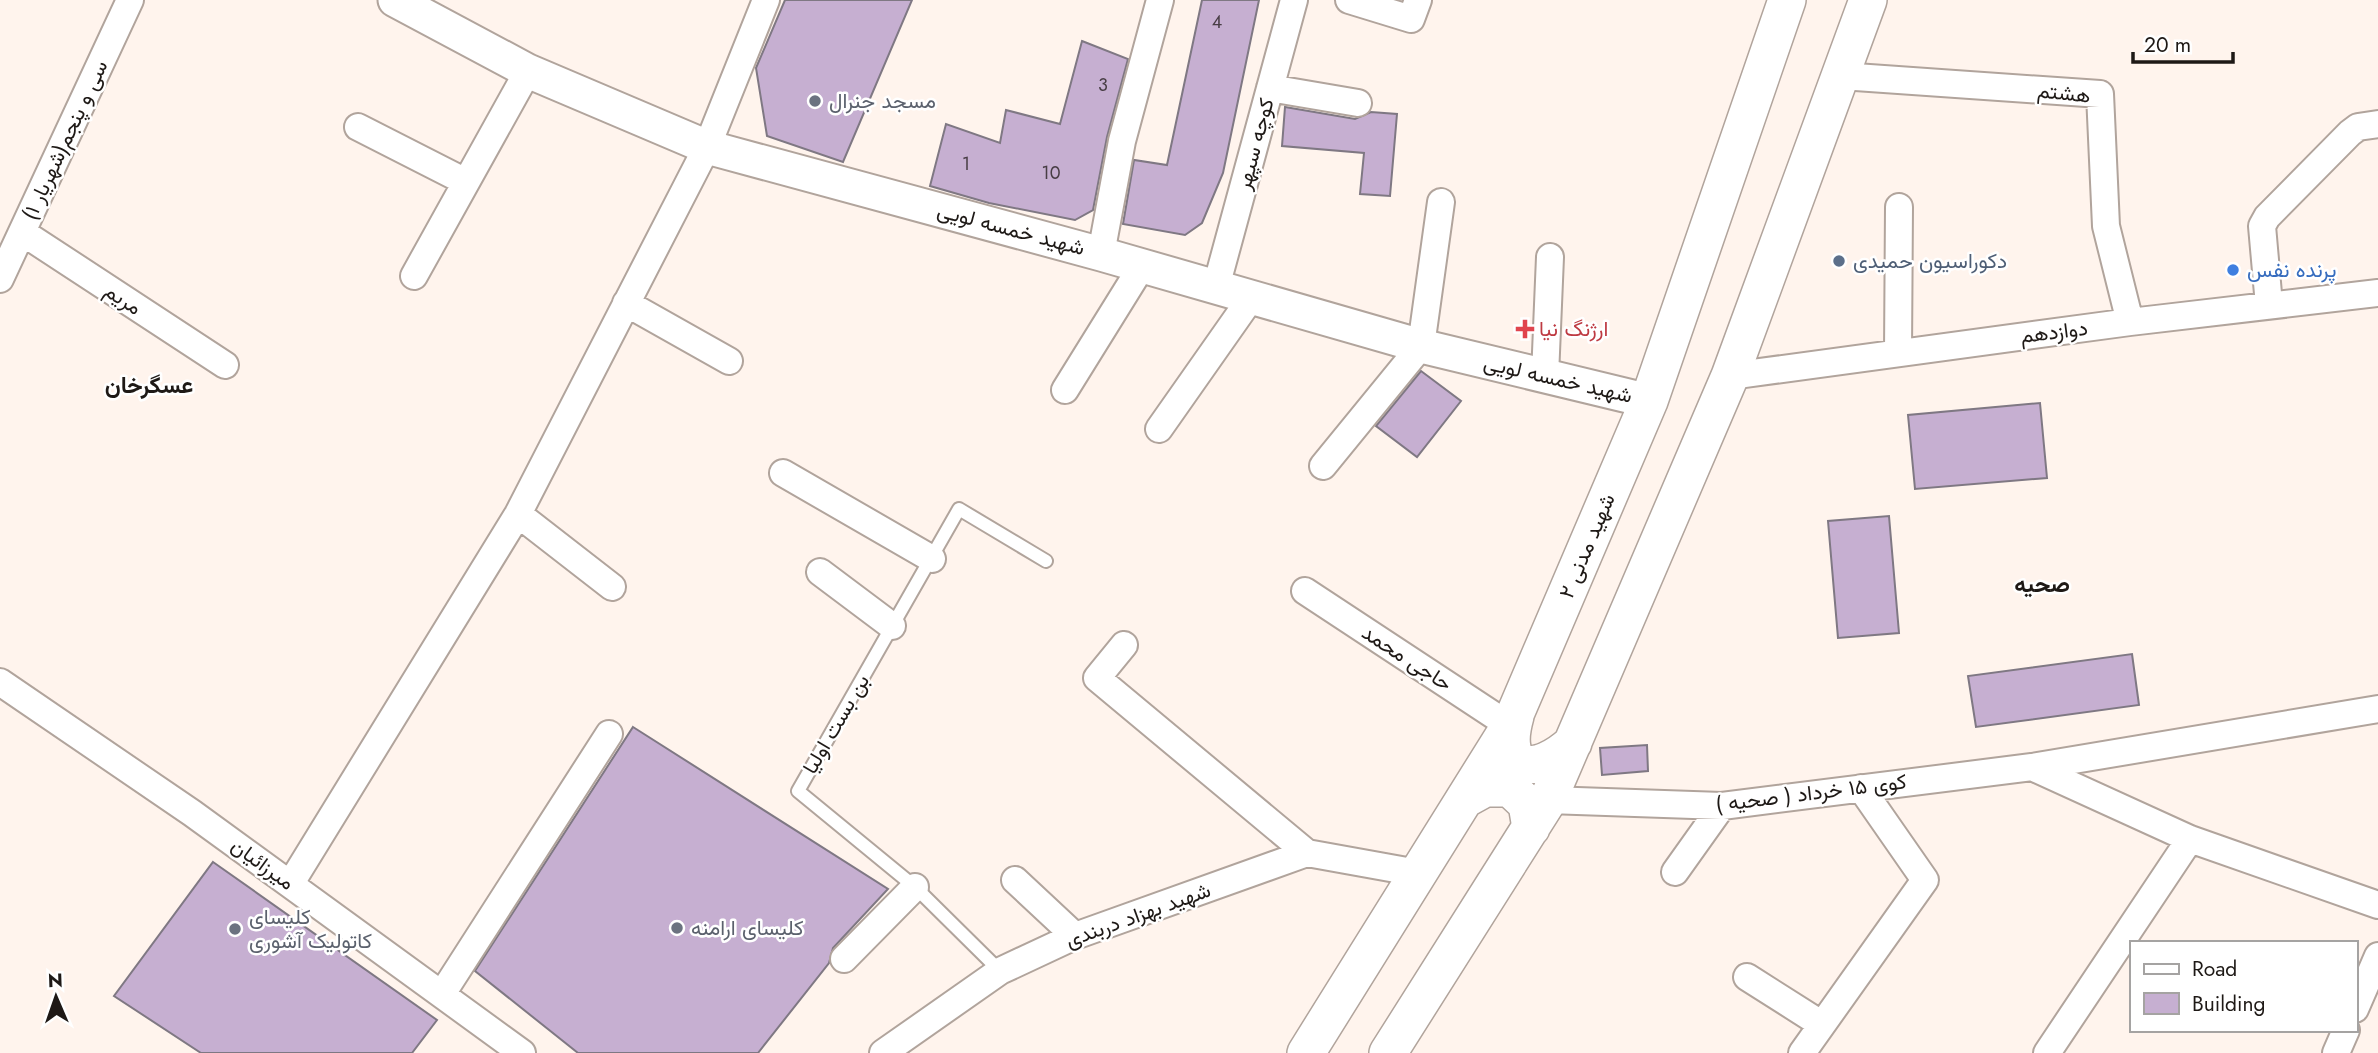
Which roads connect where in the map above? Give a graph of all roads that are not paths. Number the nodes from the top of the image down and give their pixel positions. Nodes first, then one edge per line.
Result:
1 (130, 0) edge
2 (395, 0) edge
3 (766, 0) edge
4 (1160, 0) edge
5 (1294, 0) edge
6 (1349, 0) edge
7 (1418, 0) edge
8 (1787, 0) edge
9 (1868, 0) edge
10 (528, 71) junction
11 (1841, 76) junction
12 (1270, 88) junction
13 (1358, 103) dead end
14 (2378, 124) edge
15 (358, 127) dead end
16 (707, 147) junction
17 (466, 182) junction
18 (1441, 202) dead end
19 (1899, 207) dead end
20 (22, 232) junction
21 (1101, 254) junction
22 (1550, 257) dead end
23 (1142, 265) junction
24 (414, 276) dead end
25 (0, 279) edge
26 (1216, 287) junction
27 (2378, 293) edge
28 (1251, 298) junction
29 (626, 303) junction
30 (2269, 305) junction
31 (2130, 322) junction
32 (1421, 346) junction
33 (1898, 352) junction
34 (729, 361) dead end
35 (225, 365) dead end
36 (1545, 376) junction
37 (1730, 376) junction
38 (1065, 390) dead end
39 (1649, 401) junction
40 (1159, 429) dead end
41 (1323, 466) dead end
42 (783, 473) dead end
43 (518, 514) junction
44 (932, 559) junction
45 (1046, 561) dead end
46 (820, 572) dead end
47 (611, 587) dead end
48 (1305, 591) dead end
49 (892, 626) junction
50 (1124, 645) dead end
51 (0, 682) edge
52 (2378, 709) edge
53 (1513, 719) junction
54 (609, 734) dead end
55 (1573, 743) junction
56 (2032, 767) junction
57 (1861, 788) junction
58 (1465, 799) junction
59 (1722, 806) junction
60 (1539, 814) junction
61 (2190, 839) junction
62 (1307, 853) junction
63 (1675, 872) dead end
64 (1418, 873) junction
65 (1016, 880) dead end
66 (291, 883) junction
67 (915, 887) junction
68 (2378, 905) edge
69 (1075, 936) junction
70 (2378, 956) edge
71 (844, 959) dead end
72 (1000, 971) junction
73 (1747, 977) dead end
74 (442, 994) junction
75 (2357, 1004) edge
76 (1821, 1024) junction
77 (2345, 1032) edge
78 (522, 1053) edge
79 (883, 1053) edge
80 (1306, 1053) edge
81 (1388, 1053) edge
82 (1802, 1053) edge
83 (2047, 1053) edge
84 (2336, 1053) edge

1 - 20 street, سی و پنجم(شهریار ۱)
2 - 10 street, شهید خمسه لویی
3 - 16 street
4 - 21 street
5 - 12 street, کوچه سپهر
6 - 7 street
8 - 39 main road, شهید مدنی ۲
9 - 11 main road
10 - 16 street, شهید خمسه لویی
10 - 17 street
11 - 31 street, هشتم
11 - 37 main road
12 - 13 street
12 - 26 street, کوچه سپهر
14 - 30 street
15 - 17 street
16 - 21 street, شهید خمسه لویی
16 - 29 street
17 - 24 street
18 - 32 street
19 - 33 street
20 - 25 street, سی و پنجم(شهریار ۱)
20 - 35 street, مریم
21 - 23 street, شهید خمسه لویی
22 - 36 street
23 - 26 street, شهید خمسه لویی
23 - 38 street
26 - 28 street, شهید خمسه لویی
27 - 30 street, دوازدهم
28 - 32 street, شهید خمسه لویی
28 - 40 street
29 - 34 street
29 - 43 street
30 - 31 street, دوازدهم
31 - 33 street, دوازدهم
32 - 36 street, شهید خمسه لویی
32 - 41 street
33 - 37 street, دوازدهم
36 - 39 street, شهید خمسه لویی
37 - 55 main road
39 - 53 main road, شهید مدنی ۲
42 - 44 street
43 - 47 street
43 - 66 street
44 - 45 lane, بن بست اولیا
44 - 49 lane, بن بست اولیا
46 - 49 street
48 - 53 street, حاجی محمد
49 - 67 lane, بن بست اولیا
50 - 62 street
51 - 66 street, میرزائیان
52 - 56 street, کوی ۱۵ خرداد ( صحیه )
53 - 55 main road
53 - 58 main road, شهید مدنی ۲
54 - 74 street
55 - 60 main road
56 - 57 street, کوی ۱۵ خرداد ( صحیه )
56 - 61 street
57 - 59 street, کوی ۱۵ خرداد ( صحیه )
57 - 76 street
58 - 60 main road
58 - 64 main road, شهید مدنی ۲
59 - 60 street, کوی ۱۵ خرداد ( صحیه )
59 - 63 street
60 - 81 main road
61 - 68 street
61 - 83 street
62 - 64 street, شهید بهزاد دربندی
62 - 69 street, شهید بهزاد دربندی
64 - 80 main road, شهید مدنی ۲
65 - 69 street
66 - 74 street, میرزائیان
67 - 71 street
67 - 72 lane, بن بست اولیا
69 - 72 street, شهید بهزاد دربندی
70 - 75 street
72 - 79 street, شهید بهزاد دربندی
73 - 76 street
74 - 78 street, میرزائیان
76 - 82 street
77 - 84 street

